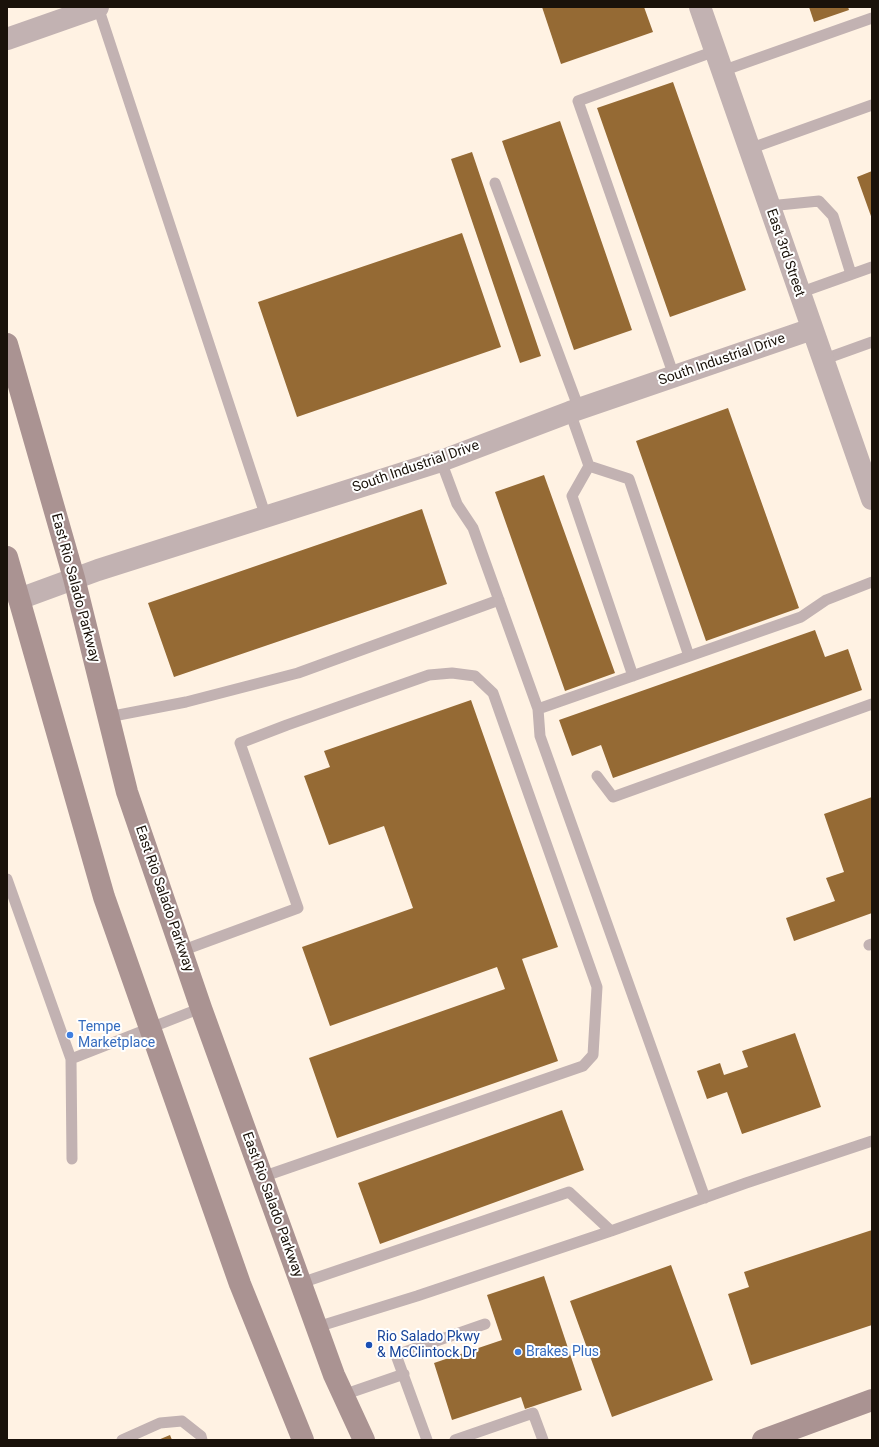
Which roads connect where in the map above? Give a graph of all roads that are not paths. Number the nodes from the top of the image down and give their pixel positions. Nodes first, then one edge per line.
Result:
1 (98, 7) edge
2 (700, 7) edge
3 (872, 18) edge
4 (7, 39) edge
5 (715, 51) junction
6 (722, 71) junction
7 (872, 105) edge
8 (750, 149) junction
9 (495, 183) dead end
10 (769, 206) junction
11 (872, 267) edge
12 (851, 274) junction
13 (799, 293) junction
14 (812, 329) junction
15 (872, 342) edge
16 (7, 344) edge
17 (822, 360) junction
18 (674, 376) junction
19 (574, 410) junction
20 (866, 460) edge
21 (441, 461) junction
22 (589, 466) junction
23 (872, 499) edge
24 (266, 516) junction
25 (7, 557) edge
26 (74, 578) junction
27 (872, 582) edge
28 (19, 599) junction
29 (499, 600) junction
30 (689, 656) junction
31 (633, 676) junction
32 (872, 704) edge
33 (538, 709) junction
34 (108, 717) junction
35 (598, 776) dead end
36 (7, 878) edge
37 (181, 951) junction
38 (201, 1008) junction
39 (150, 1029) junction
40 (71, 1059) junction
41 (872, 1141) edge
42 (72, 1159) dead end
43 (262, 1177) junction
44 (705, 1198) junction
45 (611, 1231) junction
46 (300, 1283) junction
47 (485, 1324) dead end
48 (316, 1327) junction
49 (404, 1374) junction
50 (343, 1395) junction
51 (872, 1400) edge
52 (122, 1440) edge
53 (202, 1440) edge
54 (303, 1440) edge
55 (364, 1440) edge
56 (427, 1440) edge
57 (455, 1440) edge
58 (542, 1440) edge
59 (763, 1440) edge

1 - 4 street
1 - 24 lane
2 - 5 street, East 3rd Street
3 - 6 lane
5 - 6 street, East 3rd Street
5 - 18 lane
6 - 8 street, East 3rd Street
7 - 8 lane
8 - 10 street, East 3rd Street
9 - 19 lane
10 - 12 lane
10 - 13 street, East 3rd Street
11 - 12 lane
12 - 13 lane
13 - 14 street, East 3rd Street
14 - 17 street, East 3rd Street
14 - 18 street, South Industrial Drive
15 - 17 lane
16 - 26 main road, East Rio Salado Parkway
17 - 20 street, East 3rd Street
18 - 19 street, South Industrial Drive
19 - 21 street, South Industrial Drive
19 - 22 lane
20 - 23 street, East 3rd Street
21 - 24 street, South Industrial Drive
21 - 29 lane
22 - 30 lane
22 - 31 lane
24 - 26 street, South Industrial Drive
25 - 28 main road
26 - 28 street, South Industrial Drive
26 - 34 main road, East Rio Salado Parkway
27 - 30 lane
28 - 39 main road
29 - 33 lane
29 - 34 lane
30 - 31 lane
31 - 33 lane
32 - 35 lane
33 - 44 lane
34 - 37 main road, East Rio Salado Parkway
36 - 40 lane
37 - 38 main road, East Rio Salado Parkway
37 - 43 lane
38 - 39 lane
38 - 43 main road, East Rio Salado Parkway
39 - 40 lane
39 - 54 main road
40 - 42 lane
41 - 44 lane
43 - 46 main road, East Rio Salado Parkway
44 - 45 lane
45 - 46 lane
45 - 48 lane
46 - 48 main road, East Rio Salado Parkway
47 - 49 lane
48 - 50 main road, East Rio Salado Parkway
49 - 50 lane
49 - 56 lane
50 - 55 main road, East Rio Salado Parkway
51 - 59 main road
52 - 53 lane
57 - 58 lane

